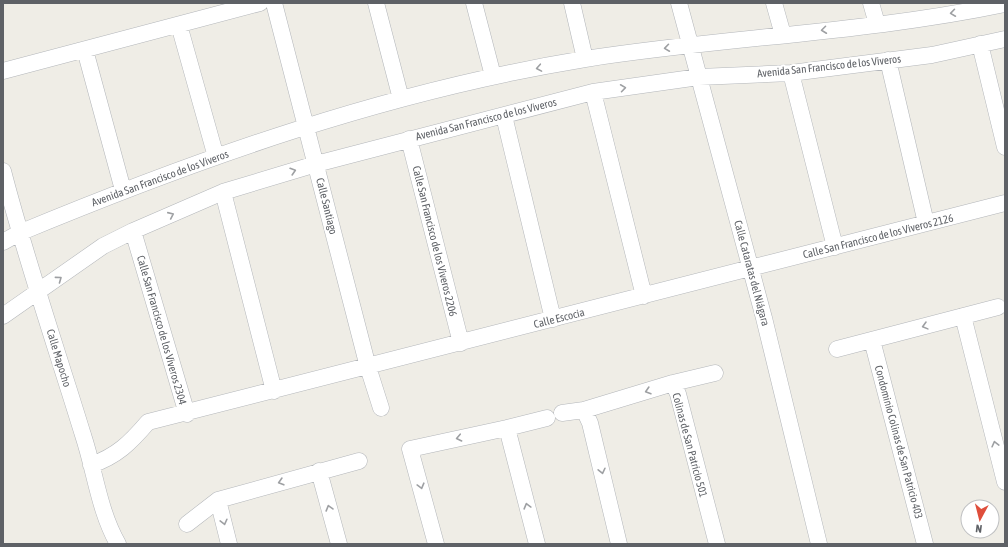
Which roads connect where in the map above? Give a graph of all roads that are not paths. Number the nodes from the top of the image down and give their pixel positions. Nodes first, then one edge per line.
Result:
1 (260, 3) edge
2 (274, 3) edge
3 (376, 3) edge
4 (474, 3) edge
5 (572, 3) edge
6 (679, 3) edge
7 (774, 3) edge
8 (871, 3) edge
9 (1005, 4) edge
10 (973, 7) edge
11 (877, 24) junction
12 (179, 25) junction
13 (783, 35) junction
14 (1005, 39) edge
15 (980, 44) junction
16 (690, 45) junction
17 (85, 50) junction
18 (585, 59) junction
19 (888, 60) junction
20 (3, 72) edge
21 (792, 73) junction
22 (493, 76) junction
23 (699, 77) junction
24 (593, 92) junction
25 (401, 99) junction
26 (504, 116) junction
27 (306, 126) junction
28 (409, 138) junction
29 (1005, 147) edge
30 (216, 157) junction
31 (316, 164) junction
32 (3, 171) edge
33 (123, 190) junction
34 (223, 192) junction
35 (1005, 203) edge
36 (926, 223) junction
37 (133, 231) junction
38 (19, 233) junction
39 (3, 242) edge
40 (835, 247) junction
41 (751, 268) junction
42 (39, 293) junction
43 (644, 296) junction
44 (998, 306) dead end
45 (3, 316) edge
46 (963, 316) junction
47 (553, 319) junction
48 (872, 340) junction
49 (461, 343) junction
50 (837, 349) dead end
51 (368, 367) junction
52 (715, 373) dead end
53 (673, 383) junction
54 (274, 391) junction
55 (381, 408) dead end
56 (584, 410) junction
57 (187, 414) junction
58 (562, 414) dead end
59 (547, 418) dead end
60 (507, 428) junction
61 (359, 461) dead end
62 (91, 465) junction
63 (319, 471) junction
64 (1005, 482) edge
65 (218, 500) junction
66 (187, 524) dead end
67 (118, 544) edge
68 (229, 544) edge
69 (339, 544) edge
70 (436, 544) edge
71 (537, 544) edge
72 (619, 544) edge
73 (717, 544) edge
74 (819, 544) edge
75 (925, 544) edge

1 - 12 street
2 - 27 street, Calle Santiago
3 - 25 street
4 - 22 street
5 - 18 street
6 - 16 street, Calle Cataratas del Niágara
7 - 13 street
8 - 11 street
9 - 10 street, Avenida San Francisco de los Viveros
10 -> 11 street, Avenida San Francisco de los Viveros
11 -> 13 street, Avenida San Francisco de los Viveros
12 - 17 street
12 - 30 street
13 - 16 street, Avenida San Francisco de los Viveros
14 - 15 street, Avenida San Francisco de los Viveros
15 - 19 street, Avenida San Francisco de los Viveros
15 - 29 street
16 -> 18 street, Avenida San Francisco de los Viveros
16 - 23 street, Calle Cataratas del Niágara
17 - 20 street
17 - 33 street
18 -> 22 street, Avenida San Francisco de los Viveros
19 - 21 street, Avenida San Francisco de los Viveros
19 - 36 street
21 - 23 street, Avenida San Francisco de los Viveros
21 - 40 street
22 - 25 street, Avenida San Francisco de los Viveros
24 -> 23 street, Avenida San Francisco de los Viveros
23 - 41 street, Calle Cataratas del Niágara
24 - 26 street, Avenida San Francisco de los Viveros
24 - 43 street
25 - 27 street, Avenida San Francisco de los Viveros
26 - 28 street, Avenida San Francisco de los Viveros
26 - 47 street
27 - 30 street, Avenida San Francisco de los Viveros
27 - 31 street, Calle Santiago
28 - 31 street, Avenida San Francisco de los Viveros
28 - 49 street, Calle San Francisco de los Viveros 2206
30 - 33 street, Avenida San Francisco de los Viveros
34 -> 31 street, Avenida San Francisco de los Viveros
31 - 51 street, Calle Santiago
32 - 38 street, Calle Mapocho
33 - 38 street, Avenida San Francisco de los Viveros
37 -> 34 street, Avenida San Francisco de los Viveros
34 - 54 street
35 - 36 street, Calle San Francisco de los Viveros 2126
36 - 40 street, Calle San Francisco de los Viveros 2126
42 -> 37 street, Avenida San Francisco de los Viveros
37 - 57 street, Calle San Francisco de los Viveros 2304
38 - 39 street, Avenida San Francisco de los Viveros
38 - 42 street, Calle Mapocho
40 - 41 street, Calle San Francisco de los Viveros 2126
41 - 43 street, Calle Escocia
41 - 74 street, Calle Cataratas del Niágara
42 - 45 street, Avenida San Francisco de los Viveros
42 - 62 street, Calle Mapocho
43 - 47 street, Calle Escocia
44 - 46 street
46 -> 48 street
64 -> 46 street
47 - 49 street, Calle Escocia
48 - 50 street
48 - 75 street, Condominio Colinas de San Patricio 403
49 - 51 street, Calle Escocia
51 - 54 street, Calle Escocia
51 - 55 street, Calle Santiago
52 - 53 street
53 -> 56 street, Colinas de San Patricio 501
53 - 73 street, Colinas de San Patricio 501
54 - 57 street, Calle Escocia
56 - 58 street, Colinas de San Patricio 501
56 -> 72 street
57 - 62 street, Calle San Francisco de los Viveros 2304
59 - 60 street
60 -> 70 street
71 -> 60 street
61 - 63 street
62 - 67 street, Calle Mapocho
63 -> 65 street
69 -> 63 street
65 - 66 street
65 -> 68 street

